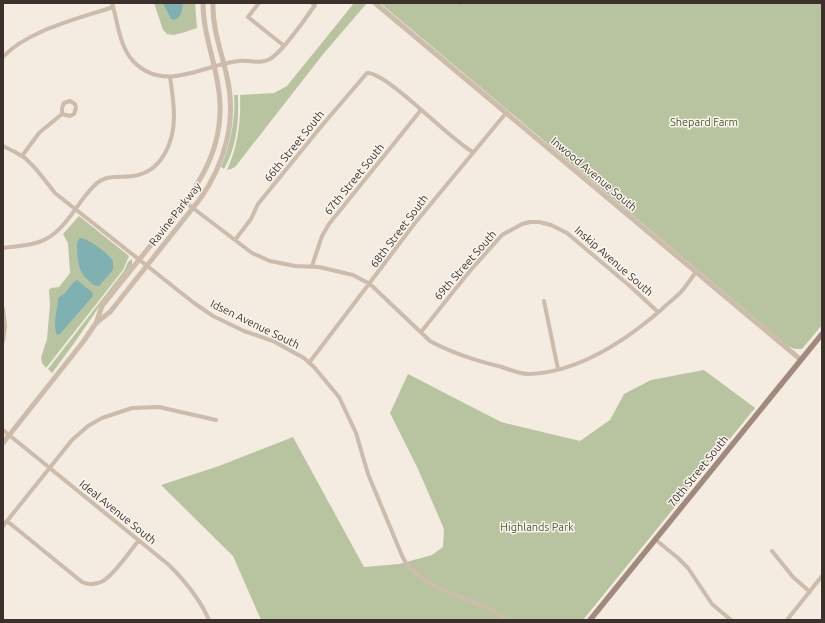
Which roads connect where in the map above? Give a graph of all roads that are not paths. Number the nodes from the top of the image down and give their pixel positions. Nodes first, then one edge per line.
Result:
1 (203, 3) edge
2 (213, 3) edge
3 (259, 3) edge
4 (312, 3) edge
5 (375, 3) edge
6 (112, 5) edge
7 (283, 45) junction
8 (3, 57) edge
9 (224, 64) junction
10 (215, 66) junction
11 (170, 77) junction
12 (421, 110) junction
13 (506, 113) junction
14 (62, 114) dead end
15 (3, 146) edge
16 (473, 152) junction
17 (22, 156) junction
18 (185, 202) junction
19 (193, 208) junction
20 (76, 209) junction
21 (532, 222) joint
22 (235, 240) junction
23 (3, 248) edge
24 (139, 260) junction
25 (147, 266) junction
26 (312, 266) junction
27 (696, 272) junction
28 (370, 284) junction
29 (544, 300) dead end
30 (3, 308) edge
31 (658, 312) junction
32 (96, 323) junction
33 (421, 332) junction
34 (822, 334) edge
35 (3, 341) edge
36 (801, 360) junction
37 (309, 363) junction
38 (558, 369) junction
39 (216, 420) dead end
40 (3, 430) edge
41 (9, 435) junction
42 (3, 443) edge
43 (49, 468) junction
44 (7, 521) junction
45 (3, 526) edge
46 (139, 540) junction
47 (656, 540) junction
48 (772, 551) dead end
49 (822, 576) edge
50 (810, 592) junction
51 (209, 620) edge
52 (507, 620) edge
53 (590, 620) edge
54 (731, 620) edge
55 (788, 620) edge

1 - 10 street, Ravine Parkway
2 - 9 street, Ravine Parkway
3 - 7 street
4 - 7 street
5 - 13 street, Inwood Avenue South
6 - 8 street
6 - 11 street
7 - 9 street
9 - 10 street
9 - 19 street, Ravine Parkway
10 - 11 street
10 - 18 street, Ravine Parkway
11 - 20 street
12 - 16 street
12 - 22 street, 66th Street South
12 - 26 street, 67th Street South
13 - 16 street, 68th Street South
13 - 27 street, Inwood Avenue South
14 - 17 street
15 - 17 street, Idsen Avenue South
16 - 28 street, 68th Street South
17 - 20 street, Idsen Avenue South
18 - 19 street
18 - 24 street, Ravine Parkway
19 - 22 street
19 - 25 street, Ravine Parkway
20 - 23 street
20 - 24 street, Idsen Avenue South
21 - 31 street, Inskip Avenue South
21 - 33 street, 69th Street South
22 - 26 street
24 - 25 street, Idsen Avenue South
24 - 32 street, Ravine Parkway
25 - 32 street, Ravine Parkway
25 - 37 street, Idsen Avenue South
26 - 28 street
27 - 31 street
27 - 36 street, Inwood Avenue South
28 - 33 street
28 - 37 street, 68th Street South
29 - 38 street
30 - 35 street
31 - 38 street
32 - 41 street, Ravine Parkway
33 - 38 street
34 - 36 main road, 70th Street South
36 - 47 main road, 70th Street South
37 - 52 street, Idsen Avenue South
39 - 43 street
40 - 41 street, Ideal Avenue South
41 - 42 street, Ravine Parkway
41 - 43 street, Ideal Avenue South
43 - 44 street
43 - 46 street, Ideal Avenue South
44 - 45 street
44 - 46 street
46 - 51 street, Ideal Avenue South
47 - 53 main road, 70th Street South
47 - 54 street
48 - 50 street
49 - 50 street
50 - 55 street

